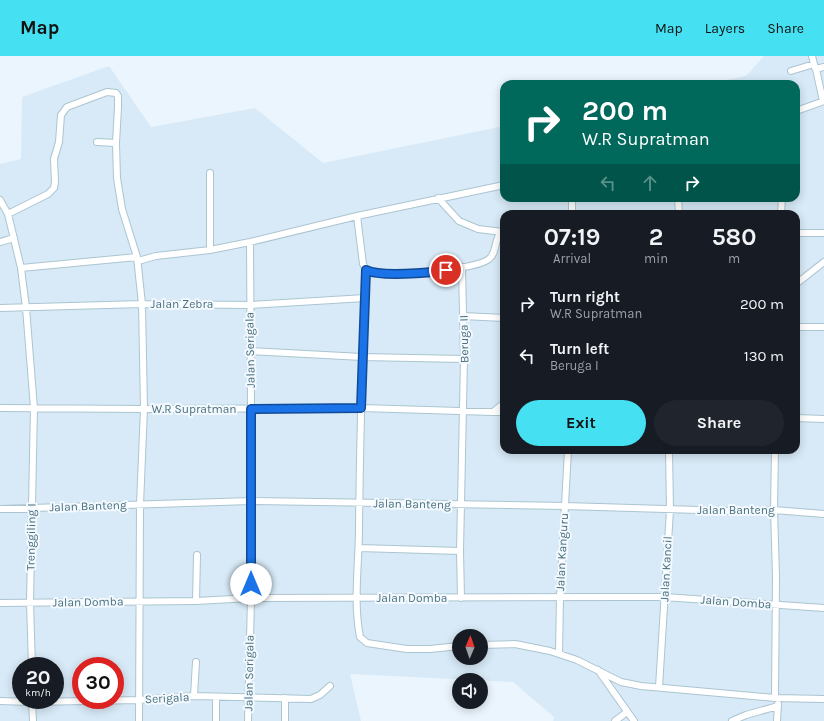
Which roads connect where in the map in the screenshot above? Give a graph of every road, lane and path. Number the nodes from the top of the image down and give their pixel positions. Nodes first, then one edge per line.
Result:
1 (812, 56) edge
2 (815, 67) junction
3 (824, 67) edge
4 (791, 71) dead end
5 (824, 101) edge
6 (800, 110) edge
7 (97, 142) dead end
8 (116, 143) junction
9 (210, 173) dead end
10 (500, 186) edge
11 (438, 198) junction
12 (0, 200) edge
13 (8, 214) junction
14 (357, 216) junction
15 (500, 232) edge
16 (800, 233) edge
17 (824, 233) edge
18 (500, 234) edge
19 (14, 238) junction
20 (0, 242) edge
21 (250, 242) junction
22 (210, 250) junction
23 (138, 259) junction
24 (824, 262) edge
25 (462, 267) junction
26 (21, 268) junction
27 (366, 270) junction
28 (800, 281) edge
29 (365, 298) junction
30 (142, 304) junction
31 (250, 305) junction
32 (0, 308) edge
33 (26, 308) junction
34 (463, 316) junction
35 (500, 318) edge
36 (800, 327) edge
37 (824, 327) edge
38 (250, 351) junction
39 (362, 357) junction
40 (464, 358) junction
41 (500, 406) edge
42 (0, 408) edge
43 (34, 408) junction
44 (361, 408) junction
45 (251, 409) junction
46 (144, 410) junction
47 (463, 410) junction
48 (493, 412) junction
49 (500, 412) edge
50 (800, 418) edge
51 (824, 419) edge
52 (568, 454) edge
53 (669, 454) edge
54 (775, 454) edge
55 (251, 502) junction
56 (360, 503) junction
57 (140, 504) junction
58 (461, 505) junction
59 (565, 506) junction
60 (32, 508) junction
61 (0, 509) edge
62 (670, 510) junction
63 (774, 510) junction
64 (824, 514) edge
65 (359, 548) junction
66 (460, 551) junction
67 (198, 555) dead end
68 (560, 597) junction
69 (664, 597) junction
70 (251, 598) junction
71 (461, 598) junction
72 (356, 599) junction
73 (141, 601) junction
74 (196, 601) junction
75 (30, 602) junction
76 (0, 603) edge
77 (776, 605) junction
78 (824, 608) edge
79 (488, 644) edge
80 (452, 647) edge
81 (559, 654) junction
82 (32, 657) edge
83 (196, 662) dead end
84 (596, 669) junction
85 (330, 686) dead end
86 (659, 687) junction
87 (194, 696) junction
88 (216, 697) junction
89 (248, 698) junction
90 (285, 698) junction
91 (777, 698) junction
92 (824, 699) edge
93 (139, 700) junction
94 (0, 701) edge
95 (12, 701) edge
96 (64, 701) edge
97 (778, 706) junction
98 (32, 709) edge
99 (627, 712) junction
100 (33, 721) edge
101 (139, 721) edge
102 (216, 721) edge
103 (248, 721) edge
104 (285, 721) edge
105 (615, 721) edge
106 (634, 721) edge
107 (732, 721) edge
108 (777, 721) edge

1 - 2 street
2 - 3 street
2 - 4 street
2 - 5 street
5 - 6 street
7 - 8 street
8 - 13 street
8 - 23 street
9 - 22 street
10 - 11 street
11 - 14 street
11 - 15 street
12 - 13 street, Trenggiling I
13 - 19 street, Trenggiling I
14 - 21 street
14 - 27 street
16 - 17 street
18 - 25 street
19 - 20 street
19 - 26 street, Trenggiling I
21 - 22 street
21 - 31 street, Jalan Serigala
22 - 23 street
23 - 26 street
23 - 30 street
24 - 28 street
25 - 27 street
25 - 34 street, Beruga II
26 - 33 street, Trenggiling I
27 - 29 street
29 - 31 street, Jalan Zebra
29 - 39 street
30 - 31 street, Jalan Zebra
30 - 33 street, Jalan Zebra
30 - 46 street
31 - 38 street, Jalan Serigala
32 - 33 street, Jalan Zebra
33 - 43 street, Trenggiling I
34 - 35 street
34 - 40 street, Beruga II
36 - 37 street
38 - 39 street
38 - 45 street, Jalan Serigala
39 - 40 street
39 - 44 street
40 - 47 street, Beruga II
41 - 48 street
42 - 43 street, W.R Supratman
43 - 46 street, W.R Supratman
43 - 60 street, Trenggiling I
44 - 45 street, W.R Supratman
44 - 47 street, W.R Supratman
44 - 56 street
45 - 46 street, W.R Supratman
45 - 55 street, Jalan Serigala
46 - 57 street
47 - 48 street, W.R Supratman
47 - 58 street, Beruga II
48 - 49 street, W.R Supratman
50 - 51 street
52 - 59 street, Jalan Kanguru
53 - 62 street, Jalan Kancil
54 - 63 street
55 - 56 street, Jalan Banteng
55 - 57 street, Jalan Banteng
55 - 70 street, Jalan Serigala
56 - 58 street, Jalan Banteng
56 - 65 street
57 - 60 street, Jalan Banteng
57 - 73 street
58 - 59 street, Jalan Banteng
58 - 66 street, Beruga II
59 - 62 street, Jalan Banteng
59 - 68 street, Jalan Kanguru
60 - 61 street, Jalan Banteng
60 - 75 street, Trenggiling I
62 - 63 street, Jalan Banteng
62 - 69 street, Jalan Kancil
63 - 64 street, Jalan Banteng
63 - 77 street
65 - 66 street
65 - 72 street
66 - 71 street, Beruga II
67 - 74 street
68 - 69 street, Jalan Domba
68 - 71 street, Jalan Domba
68 - 81 street, Jalan Kanguru
69 - 77 street, Jalan Domba
69 - 86 street, Jalan Kancil
70 - 72 street, Jalan Domba
70 - 74 street, Jalan Domba
70 - 89 street, Jalan Serigala
71 - 72 street, Jalan Domba
72 - 80 street
73 - 74 street, Jalan Domba
73 - 75 street, Jalan Domba
73 - 93 street
75 - 76 street, Jalan Domba
75 - 82 street, Trenggiling I
77 - 78 street, Jalan Domba
77 - 91 street
79 - 81 street
81 - 84 street
83 - 87 street
84 - 86 street
84 - 99 street
85 - 90 street, Serigala
86 - 91 street
87 - 88 street, Serigala
87 - 93 street, Serigala
88 - 89 street, Serigala
88 - 102 street
89 - 90 street, Serigala
89 - 103 street, Jalan Serigala
90 - 104 street
91 - 92 street
91 - 97 street
93 - 96 street, Serigala
93 - 101 street
94 - 95 street, Serigala
97 - 107 street
97 - 108 street
98 - 100 street
99 - 105 street
99 - 106 street

